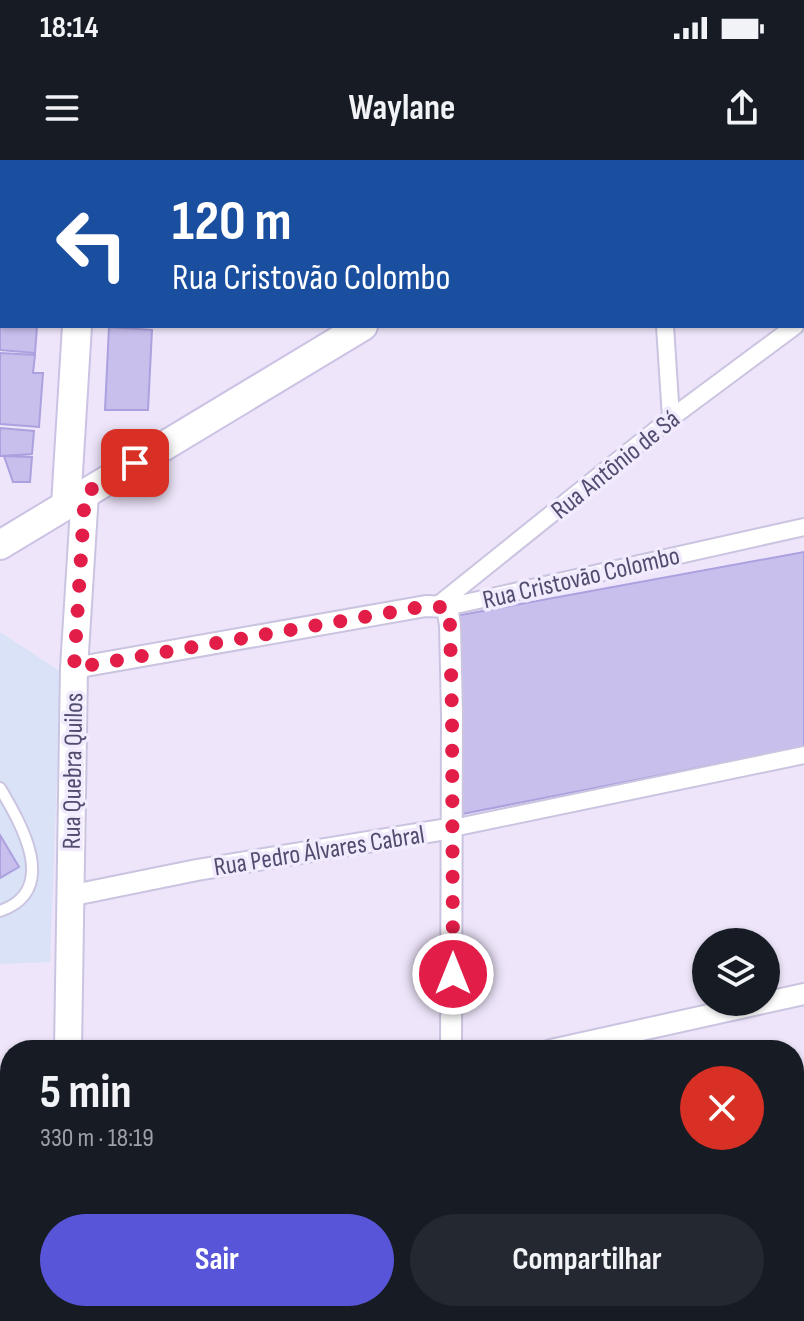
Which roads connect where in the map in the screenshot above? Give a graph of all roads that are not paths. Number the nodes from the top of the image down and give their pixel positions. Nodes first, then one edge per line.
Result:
1 (77, 328) edge
2 (94, 328) edge
3 (360, 328) edge
4 (665, 328) edge
5 (792, 328) edge
6 (671, 418) junction
7 (76, 499) junction
8 (804, 527) edge
9 (0, 545) edge
10 (443, 606) junction
11 (74, 668) junction
12 (804, 755) edge
13 (0, 788) edge
14 (453, 828) junction
15 (69, 896) junction
16 (0, 911) edge
17 (804, 994) edge
18 (68, 1040) edge
19 (451, 1040) edge
20 (596, 1040) edge

1 - 7 main road
2 - 7 main road
3 - 7 main road
4 - 6 street
5 - 6 street, Rua Antônio de Sá
6 - 10 street, Rua Antônio de Sá
7 - 9 main road
7 - 11 street, Rua Quebra Quilos
8 - 10 street, Rua Cristovão Colombo
10 - 11 street, Rua Cristovão Colombo
10 - 14 street
11 - 15 street, Rua Quebra Quilos
12 - 14 street, Rua Pedro Álvares Cabral
13 - 16 lane
14 - 15 street, Rua Pedro Álvares Cabral
14 - 19 street
15 - 18 street, Rua Quebra Quilos
17 - 20 street

